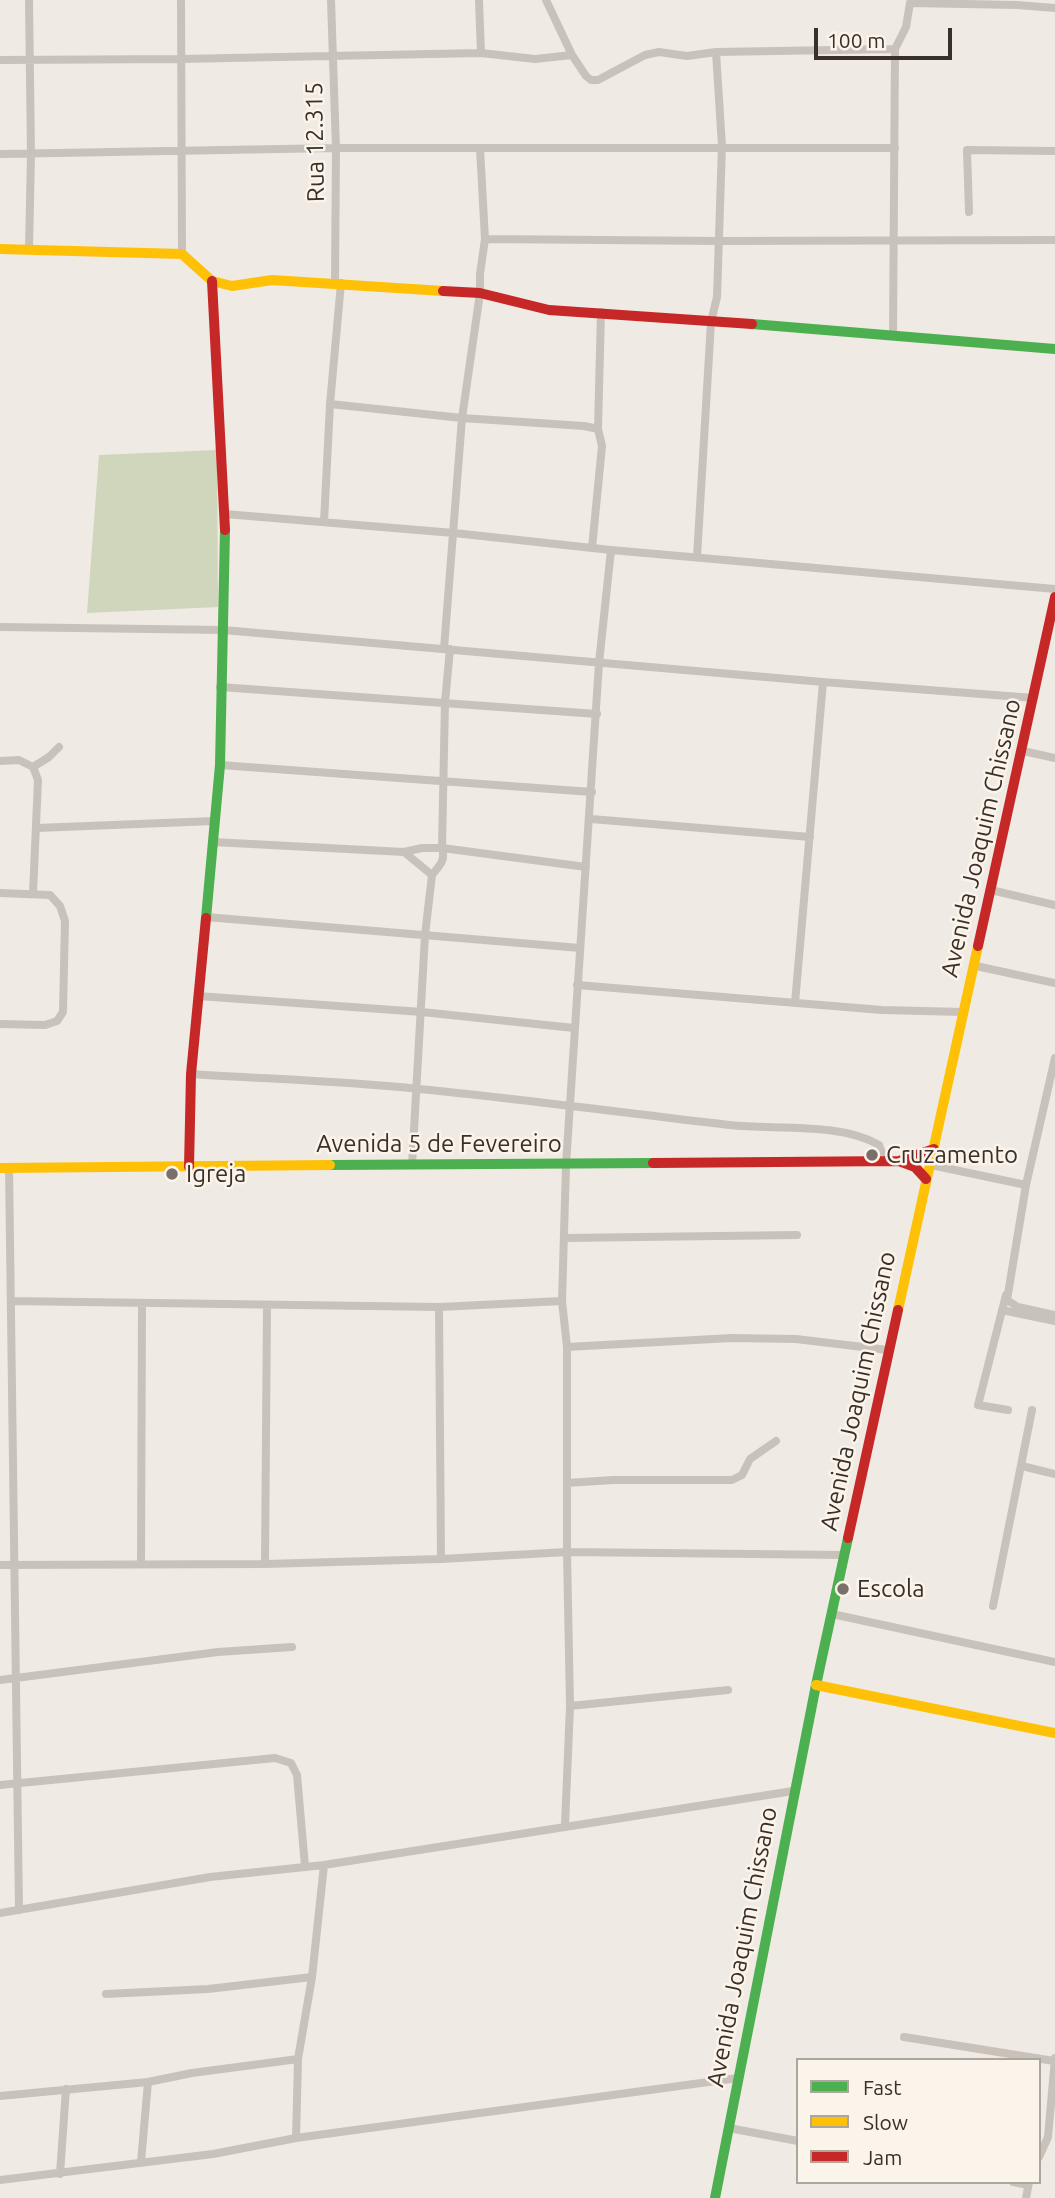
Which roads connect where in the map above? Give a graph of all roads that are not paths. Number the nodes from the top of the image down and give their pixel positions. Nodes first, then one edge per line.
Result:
1 (29, 0) edge
2 (181, 0) edge
3 (331, 0) edge
4 (479, 0) edge
5 (546, 0) edge
6 (910, 2) edge
7 (1055, 8) edge
8 (895, 49) junction
9 (716, 52) junction
10 (481, 53) junction
11 (332, 55) junction
12 (572, 55) junction
13 (180, 59) junction
14 (0, 60) edge
15 (29, 60) junction
16 (722, 146) junction
17 (336, 148) junction
18 (480, 148) junction
19 (895, 148) junction
20 (1055, 151) edge
21 (183, 152) junction
22 (0, 154) edge
23 (32, 154) junction
24 (969, 212) dead end
25 (485, 239) junction
26 (895, 239) junction
27 (1055, 240) edge
28 (719, 242) junction
29 (0, 249) edge
30 (29, 249) junction
31 (183, 254) junction
32 (212, 281) junction
33 (338, 283) junction
34 (480, 293) junction
35 (601, 312) junction
36 (711, 321) junction
37 (893, 334) junction
38 (1055, 349) edge
39 (330, 404) junction
40 (462, 418) junction
41 (598, 429) junction
42 (225, 514) junction
43 (324, 522) junction
44 (454, 533) junction
45 (592, 548) junction
46 (611, 550) junction
47 (697, 557) junction
48 (1055, 589) edge
49 (1055, 597) edge
50 (0, 626) edge
51 (222, 630) junction
52 (447, 649) junction
53 (599, 663) junction
54 (823, 682) junction
55 (220, 687) junction
56 (1034, 698) junction
57 (445, 702) junction
58 (597, 714) junction
59 (59, 747) dead end
60 (1023, 751) junction
61 (1055, 758) edge
62 (0, 761) edge
63 (220, 765) junction
64 (33, 767) junction
65 (443, 780) junction
66 (592, 792) junction
67 (591, 819) junction
68 (214, 821) junction
69 (37, 828) junction
70 (810, 837) junction
71 (213, 842) junction
72 (442, 848) junction
73 (404, 852) junction
74 (586, 867) junction
75 (432, 875) junction
76 (991, 890) junction
77 (0, 893) edge
78 (33, 893) junction
79 (1055, 905) edge
80 (206, 918) junction
81 (425, 935) junction
82 (580, 948) junction
83 (976, 966) junction
84 (1055, 983) edge
85 (577, 985) junction
86 (198, 996) junction
87 (795, 1003) junction
88 (422, 1012) junction
89 (963, 1013) junction
90 (0, 1024) edge
91 (575, 1028) junction
92 (1055, 1058) edge
93 (191, 1074) junction
94 (415, 1088) junction
95 (570, 1105) junction
96 (934, 1149) junction
97 (881, 1161) junction
98 (899, 1161) junction
99 (412, 1165) junction
100 (566, 1165) junction
101 (931, 1165) junction
102 (189, 1167) junction
103 (4, 1168) edge
104 (926, 1179) junction
105 (1027, 1185) junction
106 (797, 1235) dead end
107 (564, 1238) junction
108 (1007, 1289) junction
109 (11, 1301) junction
110 (562, 1301) junction
111 (142, 1303) junction
112 (267, 1305) junction
113 (439, 1307) junction
114 (1002, 1310) junction
115 (1055, 1315) edge
116 (1055, 1321) edge
117 (567, 1346) junction
118 (888, 1350) junction
119 (1008, 1410) dead end
120 (1032, 1410) dead end
121 (776, 1441) dead end
122 (1022, 1466) junction
123 (1055, 1474) edge
124 (567, 1483) junction
125 (567, 1552) junction
126 (844, 1555) junction
127 (441, 1559) junction
128 (0, 1564) edge
129 (12, 1564) junction
130 (141, 1564) junction
131 (265, 1564) junction
132 (993, 1606) dead end
133 (832, 1614) junction
134 (292, 1647) dead end
135 (1055, 1662) edge
136 (15, 1679) junction
137 (0, 1680) edge
138 (816, 1685) junction
139 (728, 1690) dead end
140 (570, 1706) junction
141 (1055, 1733) edge
142 (16, 1783) junction
143 (0, 1785) edge
144 (793, 1791) junction
145 (565, 1825) junction
146 (324, 1865) junction
147 (305, 1866) junction
148 (19, 1910) junction
149 (0, 1913) edge
150 (312, 1977) junction
151 (106, 1994) dead end
152 (904, 2037) dead end
153 (1055, 2059) edge
154 (299, 2060) junction
155 (738, 2078) junction
156 (148, 2082) junction
157 (66, 2090) junction
158 (0, 2096) edge
159 (729, 2128) junction
160 (296, 2138) junction
161 (796, 2141) edge
162 (1041, 2153) edge
163 (141, 2162) junction
164 (60, 2174) junction
165 (0, 2180) edge
166 (1029, 2184) edge
167 (715, 2198) edge
168 (1026, 2198) edge

1 - 15 street
2 - 13 street
3 - 11 street, Rua 12.315
4 - 10 street
5 - 12 street
6 - 7 street
6 - 8 street
8 - 9 street
8 - 19 street
9 - 12 street
9 - 16 street
10 - 11 street
10 - 12 street
11 - 13 street
11 - 17 street, Rua 12.315
13 - 15 street
13 - 21 street
14 - 15 street
15 - 23 street
16 - 18 street
16 - 19 street
16 - 28 street
17 - 18 street
17 - 21 street
17 - 33 street, Rua 12.315
18 - 25 street
19 - 26 street
20 - 24 street
21 - 23 street
21 - 31 street
22 - 23 street
23 - 30 street
25 - 28 street
25 - 34 street
26 - 27 street
26 - 28 street
26 - 37 street
28 - 36 street
29 - 30 street
30 - 31 street
31 - 32 street
32 - 33 street
32 - 42 street
33 - 34 street
33 - 39 street, Rua 12.315
34 - 35 street
34 - 40 street
35 - 36 street
35 - 41 street
36 - 37 street
36 - 47 street
37 - 38 street
39 - 40 street
39 - 43 street, Rua 12.315
40 - 41 street
40 - 44 street
41 - 45 street
42 - 43 street
42 - 51 street
43 - 44 street
44 - 45 street
44 - 52 street
45 - 46 street
46 - 47 street
46 - 53 street
47 - 48 street
49 - 56 street, Avenida Joaquim Chissano
50 - 51 street
51 - 52 street
51 - 55 street
52 - 53 street
52 - 57 street
53 - 54 street
53 - 58 street
54 - 56 street
54 - 70 street
55 - 57 street
55 - 63 street
56 - 60 street, Avenida Joaquim Chissano
57 - 58 street
57 - 65 street
58 - 66 street
59 - 64 street
60 - 61 street
60 - 76 street, Avenida Joaquim Chissano
62 - 64 street
63 - 65 street
63 - 68 street
64 - 69 street
65 - 66 street
65 - 72 street
66 - 67 street
67 - 70 street
67 - 74 street
68 - 69 street
68 - 71 street
69 - 78 street
70 - 87 street
71 - 73 street
71 - 80 street
72 - 73 street
72 - 74 street
72 - 75 street
73 - 75 street
74 - 82 street
75 - 81 street
76 - 79 street
76 - 83 street, Avenida Joaquim Chissano
77 - 78 street
78 - 90 street
80 - 81 street
80 - 86 street
81 - 82 street
81 - 88 street
82 - 85 street
83 - 84 street
83 - 89 street, Avenida Joaquim Chissano
85 - 87 street
85 - 91 street
86 - 88 street
86 - 93 street
87 - 89 street
88 - 91 street
88 - 94 street
89 - 96 street, Avenida Joaquim Chissano
91 - 95 street
92 - 105 street
93 - 94 street
93 - 102 street
94 - 95 street
94 - 99 street
95 - 97 street
95 - 100 street
96 - 98 street
96 - 101 street, Avenida Joaquim Chissano
97 - 98 street, Avenida 5 de Fevereiro
97 - 100 street, Avenida 5 de Fevereiro
98 - 104 street
99 - 100 street, Avenida 5 de Fevereiro
99 - 102 street, Avenida 5 de Fevereiro
100 - 107 street
101 - 104 street, Avenida Joaquim Chissano
101 - 105 street
102 - 103 street, Avenida 5 de Fevereiro
103 - 109 street
104 - 118 street, Avenida Joaquim Chissano
105 - 108 street
106 - 107 street
107 - 110 street
108 - 114 street
108 - 115 street
109 - 111 street
109 - 129 street
110 - 113 street
110 - 117 street
111 - 112 street
111 - 130 street
112 - 113 street
112 - 131 street
113 - 127 street
114 - 116 street
114 - 119 street
117 - 118 street
117 - 124 street
118 - 126 street, Avenida Joaquim Chissano
120 - 122 street
121 - 124 street
122 - 123 street
122 - 132 street
124 - 125 street
125 - 126 street
125 - 127 street
125 - 140 street
126 - 133 street, Avenida Joaquim Chissano
127 - 131 street
128 - 129 street
129 - 130 street
129 - 136 street
130 - 131 street
133 - 135 street
133 - 138 street, Avenida Joaquim Chissano
134 - 136 street
136 - 137 street
136 - 142 street
138 - 141 street
138 - 144 street, Avenida Joaquim Chissano
139 - 140 street
140 - 145 street
142 - 143 street
142 - 147 street
142 - 148 street
144 - 145 street
144 - 155 street, Avenida Joaquim Chissano
145 - 146 street
146 - 147 street
146 - 150 street
147 - 148 street
148 - 149 street
150 - 151 street
150 - 154 street
152 - 153 street
153 - 162 street
154 - 156 street
154 - 160 street
155 - 159 street, Avenida Joaquim Chissano
155 - 160 street
156 - 157 street
156 - 163 street
157 - 158 street
157 - 164 street
159 - 161 street
159 - 167 street, Avenida Joaquim Chissano
160 - 163 street
163 - 164 street
164 - 165 street
166 - 168 street

